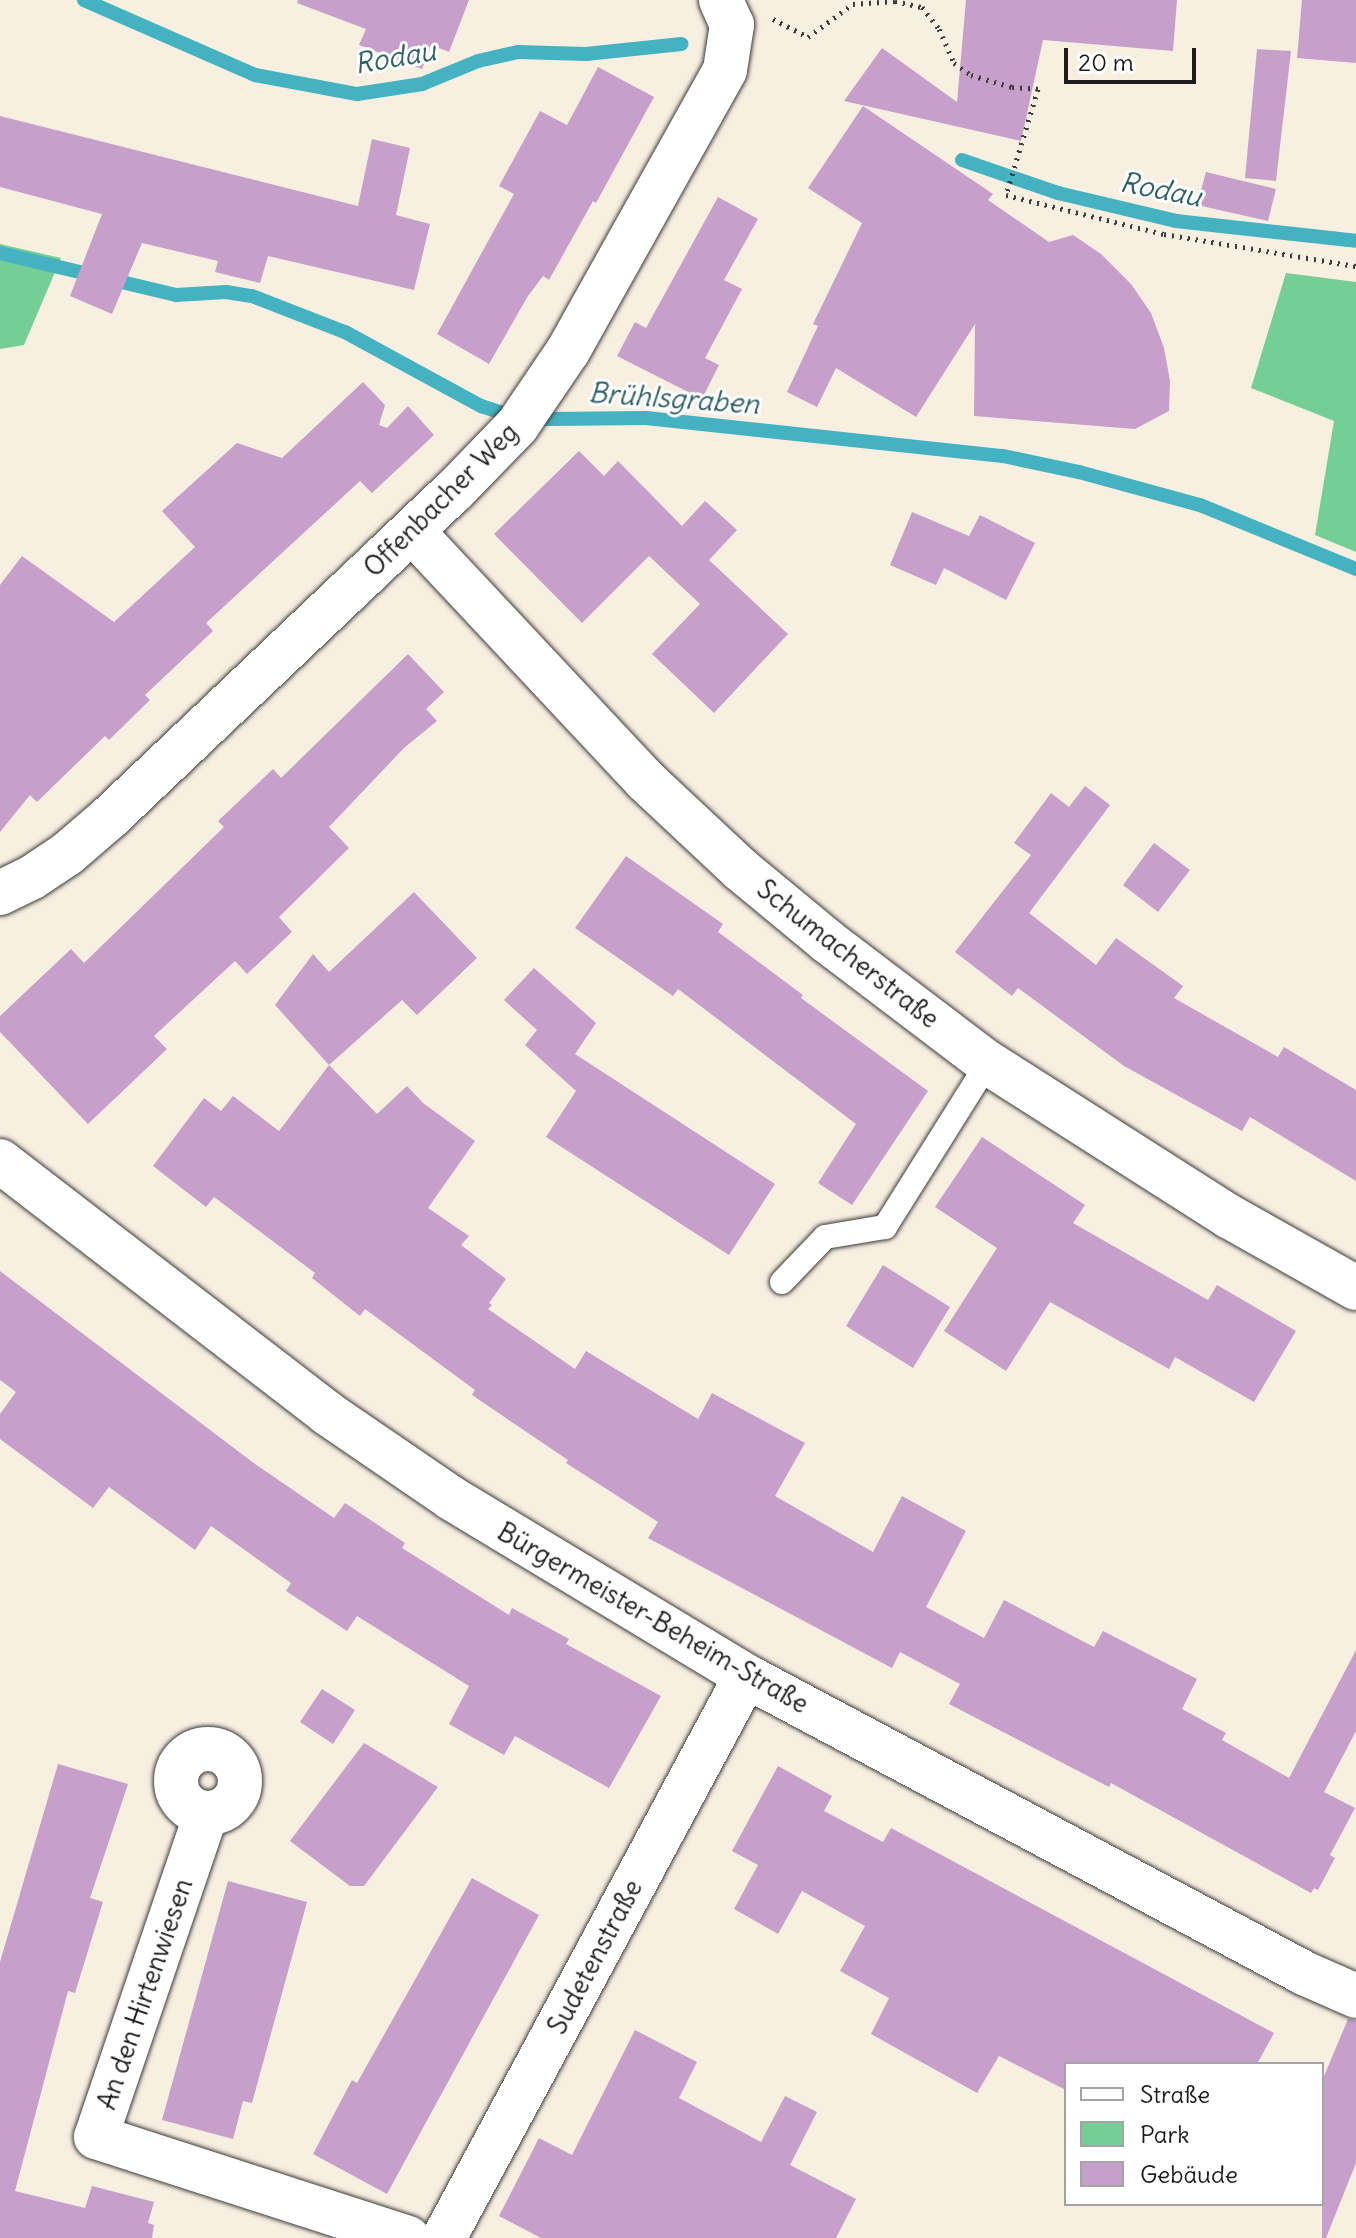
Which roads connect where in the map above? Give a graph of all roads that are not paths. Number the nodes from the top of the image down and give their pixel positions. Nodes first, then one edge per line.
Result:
1 (736, 8) edge
2 (412, 531) junction
3 (0, 893) edge
4 (988, 1063) junction
5 (0, 1161) edge
6 (782, 1282) dead end
7 (1356, 1288) edge
8 (746, 1676) junction
9 (206, 1814) dead end
10 (1356, 1996) edge
11 (408, 2238) edge
12 (444, 2238) edge

1 - 2 street, Offenbacher Weg
2 - 3 street, Offenbacher Weg
2 - 4 street, Schumacherstraße
4 - 6 lane
4 - 7 street, Schumacherstraße
5 - 8 street, Bürgermeister-Beheim-Straße
8 - 10 street, Bürgermeister-Beheim-Straße
8 - 12 street, Sudetenstraße
9 - 11 street, An den Hirtenwiesen

